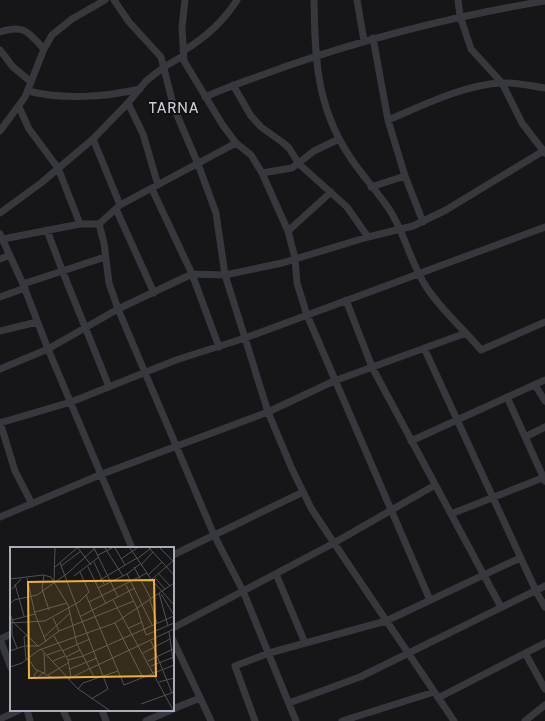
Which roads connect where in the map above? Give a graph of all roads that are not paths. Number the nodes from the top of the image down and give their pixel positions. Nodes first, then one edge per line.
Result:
1 (105, 0) edge
2 (114, 0) edge
3 (185, 0) edge
4 (237, 0) edge
5 (314, 0) edge
6 (357, 0) edge
7 (458, 0) edge
8 (545, 1) edge
9 (460, 16) junction
10 (0, 32) edge
11 (373, 38) junction
12 (364, 41) junction
13 (44, 49) junction
14 (0, 50) edge
15 (183, 54) junction
16 (315, 57) junction
17 (164, 67) junction
18 (31, 82) junction
19 (502, 83) junction
20 (233, 85) junction
21 (545, 88) edge
22 (140, 89) junction
23 (28, 91) junction
24 (205, 97) junction
25 (128, 103) junction
26 (19, 107) junction
27 (388, 120) junction
28 (0, 131) edge
29 (93, 139) junction
30 (339, 139) junction
31 (236, 143) junction
32 (545, 151) edge
33 (198, 164) junction
34 (299, 164) junction
35 (58, 168) junction
36 (262, 173) junction
37 (405, 176) junction
38 (155, 187) junction
39 (371, 187) junction
40 (330, 192) junction
41 (118, 207) junction
42 (0, 213) edge
43 (423, 222) junction
44 (80, 224) junction
45 (99, 224) junction
46 (545, 227) edge
47 (47, 230) junction
48 (399, 230) junction
49 (288, 231) junction
50 (1, 237) edge
51 (368, 237) junction
52 (10, 255) junction
53 (105, 257) junction
54 (295, 258) junction
55 (0, 259) edge
56 (62, 272) junction
57 (419, 273) junction
58 (192, 274) junction
59 (225, 275) junction
60 (24, 286) junction
61 (154, 292) junction
62 (0, 298) edge
63 (346, 300) junction
64 (118, 310) junction
65 (307, 315) junction
66 (37, 322) junction
67 (545, 322) edge
68 (86, 327) junction
69 (0, 331) edge
70 (466, 332) junction
71 (245, 338) junction
72 (219, 347) junction
73 (424, 348) junction
74 (48, 349) junction
75 (372, 367) junction
76 (0, 369) edge
77 (146, 373) junction
78 (545, 380) edge
79 (334, 381) junction
80 (535, 385) junction
81 (109, 387) junction
82 (507, 397) junction
83 (545, 401) edge
84 (71, 402) junction
85 (268, 412) junction
86 (457, 420) junction
87 (0, 423) edge
88 (545, 427) edge
89 (525, 436) junction
90 (412, 441) junction
91 (177, 446) junction
92 (102, 474) junction
93 (544, 478) edge
94 (435, 484) junction
95 (303, 492) junction
96 (493, 498) junction
97 (32, 504) junction
98 (391, 511) junction
99 (451, 514) junction
100 (0, 517) edge
101 (214, 535) junction
102 (334, 543) junction
103 (132, 547) edge
104 (174, 555) edge
105 (520, 558) junction
106 (276, 574) junction
107 (484, 575) junction
108 (545, 586) edge
109 (243, 591) junction
110 (536, 591) junction
111 (430, 600) junction
112 (501, 607) junction
113 (545, 607) edge
114 (386, 621) junction
115 (174, 627) edge
116 (10, 634) edge
117 (0, 639) edge
118 (174, 642) edge
119 (305, 643) junction
120 (545, 643) edge
121 (525, 653) junction
122 (269, 654) junction
123 (408, 654) junction
124 (10, 665) edge
125 (545, 689) edge
126 (436, 695) junction
127 (200, 698) junction
128 (289, 703) junction
129 (545, 705) edge
130 (174, 709) edge
131 (17, 711) edge
132 (27, 711) edge
133 (63, 711) edge
134 (102, 711) edge
135 (162, 715) edge
136 (0, 719) edge
137 (30, 721) edge
138 (68, 721) edge
139 (106, 721) edge
140 (146, 721) edge
141 (211, 721) edge
142 (255, 721) edge
143 (296, 721) edge
144 (342, 721) edge
145 (454, 721) edge
146 (525, 721) edge

1 - 13 street
2 - 17 street
3 - 15 street
4 - 15 street
5 - 16 street
6 - 12 street
7 - 9 street
8 - 9 street
9 - 11 street
9 - 19 street
10 - 13 street
11 - 12 street
11 - 27 street
12 - 16 street
13 - 18 street
14 - 18 street
15 - 17 street
15 - 24 street
16 - 20 street
16 - 30 street
17 - 22 street
17 - 33 street
18 - 23 street
19 - 21 street
19 - 27 street
19 - 32 street
20 - 24 street
20 - 34 street
22 - 23 street
22 - 25 street
23 - 26 street
24 - 31 street
25 - 29 street
25 - 38 street
26 - 28 street
26 - 35 street
27 - 37 street
29 - 35 street
29 - 41 street
30 - 34 street
30 - 39 street
31 - 33 street
31 - 36 street
32 - 43 street
33 - 38 street
33 - 59 street
34 - 36 street
34 - 40 street
35 - 42 street
35 - 44 street
36 - 49 street
37 - 39 street
37 - 43 street
38 - 41 street
38 - 58 street
39 - 48 street
40 - 49 street
40 - 51 street
41 - 45 street
41 - 61 street
43 - 48 street
44 - 45 street
44 - 47 street
45 - 53 street
46 - 57 street
47 - 50 street
47 - 56 street
48 - 51 street
48 - 57 street
49 - 54 street
50 - 52 street
51 - 54 street
52 - 55 street
52 - 60 street
53 - 56 street
53 - 64 street
54 - 59 street
54 - 65 street
56 - 60 street
56 - 68 street
57 - 63 street
57 - 70 street
58 - 59 street
58 - 61 street
58 - 72 street
59 - 71 street
60 - 62 street
60 - 66 street
61 - 64 street
63 - 65 street
63 - 75 street
64 - 68 street
64 - 77 street
65 - 71 street
65 - 79 street
66 - 69 street
66 - 74 street
67 - 70 street
68 - 74 street
68 - 81 street
70 - 73 street
71 - 72 street
71 - 85 street
72 - 77 street
73 - 75 street
73 - 86 street
74 - 76 street
74 - 84 street
75 - 79 street
75 - 90 street
77 - 81 street
77 - 91 street
78 - 80 street
79 - 85 street
79 - 98 street
80 - 82 street
80 - 83 street
81 - 84 street
82 - 86 street
82 - 89 street
84 - 87 street
84 - 92 street
85 - 91 street
85 - 95 street
86 - 90 street
86 - 96 street
87 - 97 street
88 - 89 street
89 - 93 street
90 - 94 street
91 - 92 street
91 - 101 street
92 - 97 street
92 - 103 street
93 - 96 street
94 - 98 street
94 - 99 street
95 - 101 street
95 - 102 street
96 - 99 street
96 - 105 street
97 - 100 street
98 - 102 street
98 - 111 street
99 - 107 street
101 - 104 street
101 - 109 street
102 - 106 street
102 - 114 street
105 - 107 street
105 - 110 street
106 - 109 street
106 - 119 street
107 - 111 street
107 - 112 street
108 - 110 street
109 - 115 street
109 - 122 street
110 - 112 street
110 - 113 street
111 - 114 street
112 - 123 street
114 - 119 street
114 - 123 street
116 - 117 street
117 - 124 street
118 - 127 street
119 - 122 street
120 - 121 street
121 - 125 street
121 - 126 street
122 - 128 street
122 - 142 street
123 - 126 street
123 - 128 street
126 - 144 street
126 - 145 street
127 - 130 street
127 - 141 street
128 - 143 street
129 - 146 street
131 - 136 street
132 - 137 street
133 - 138 street
134 - 139 street
135 - 140 street

